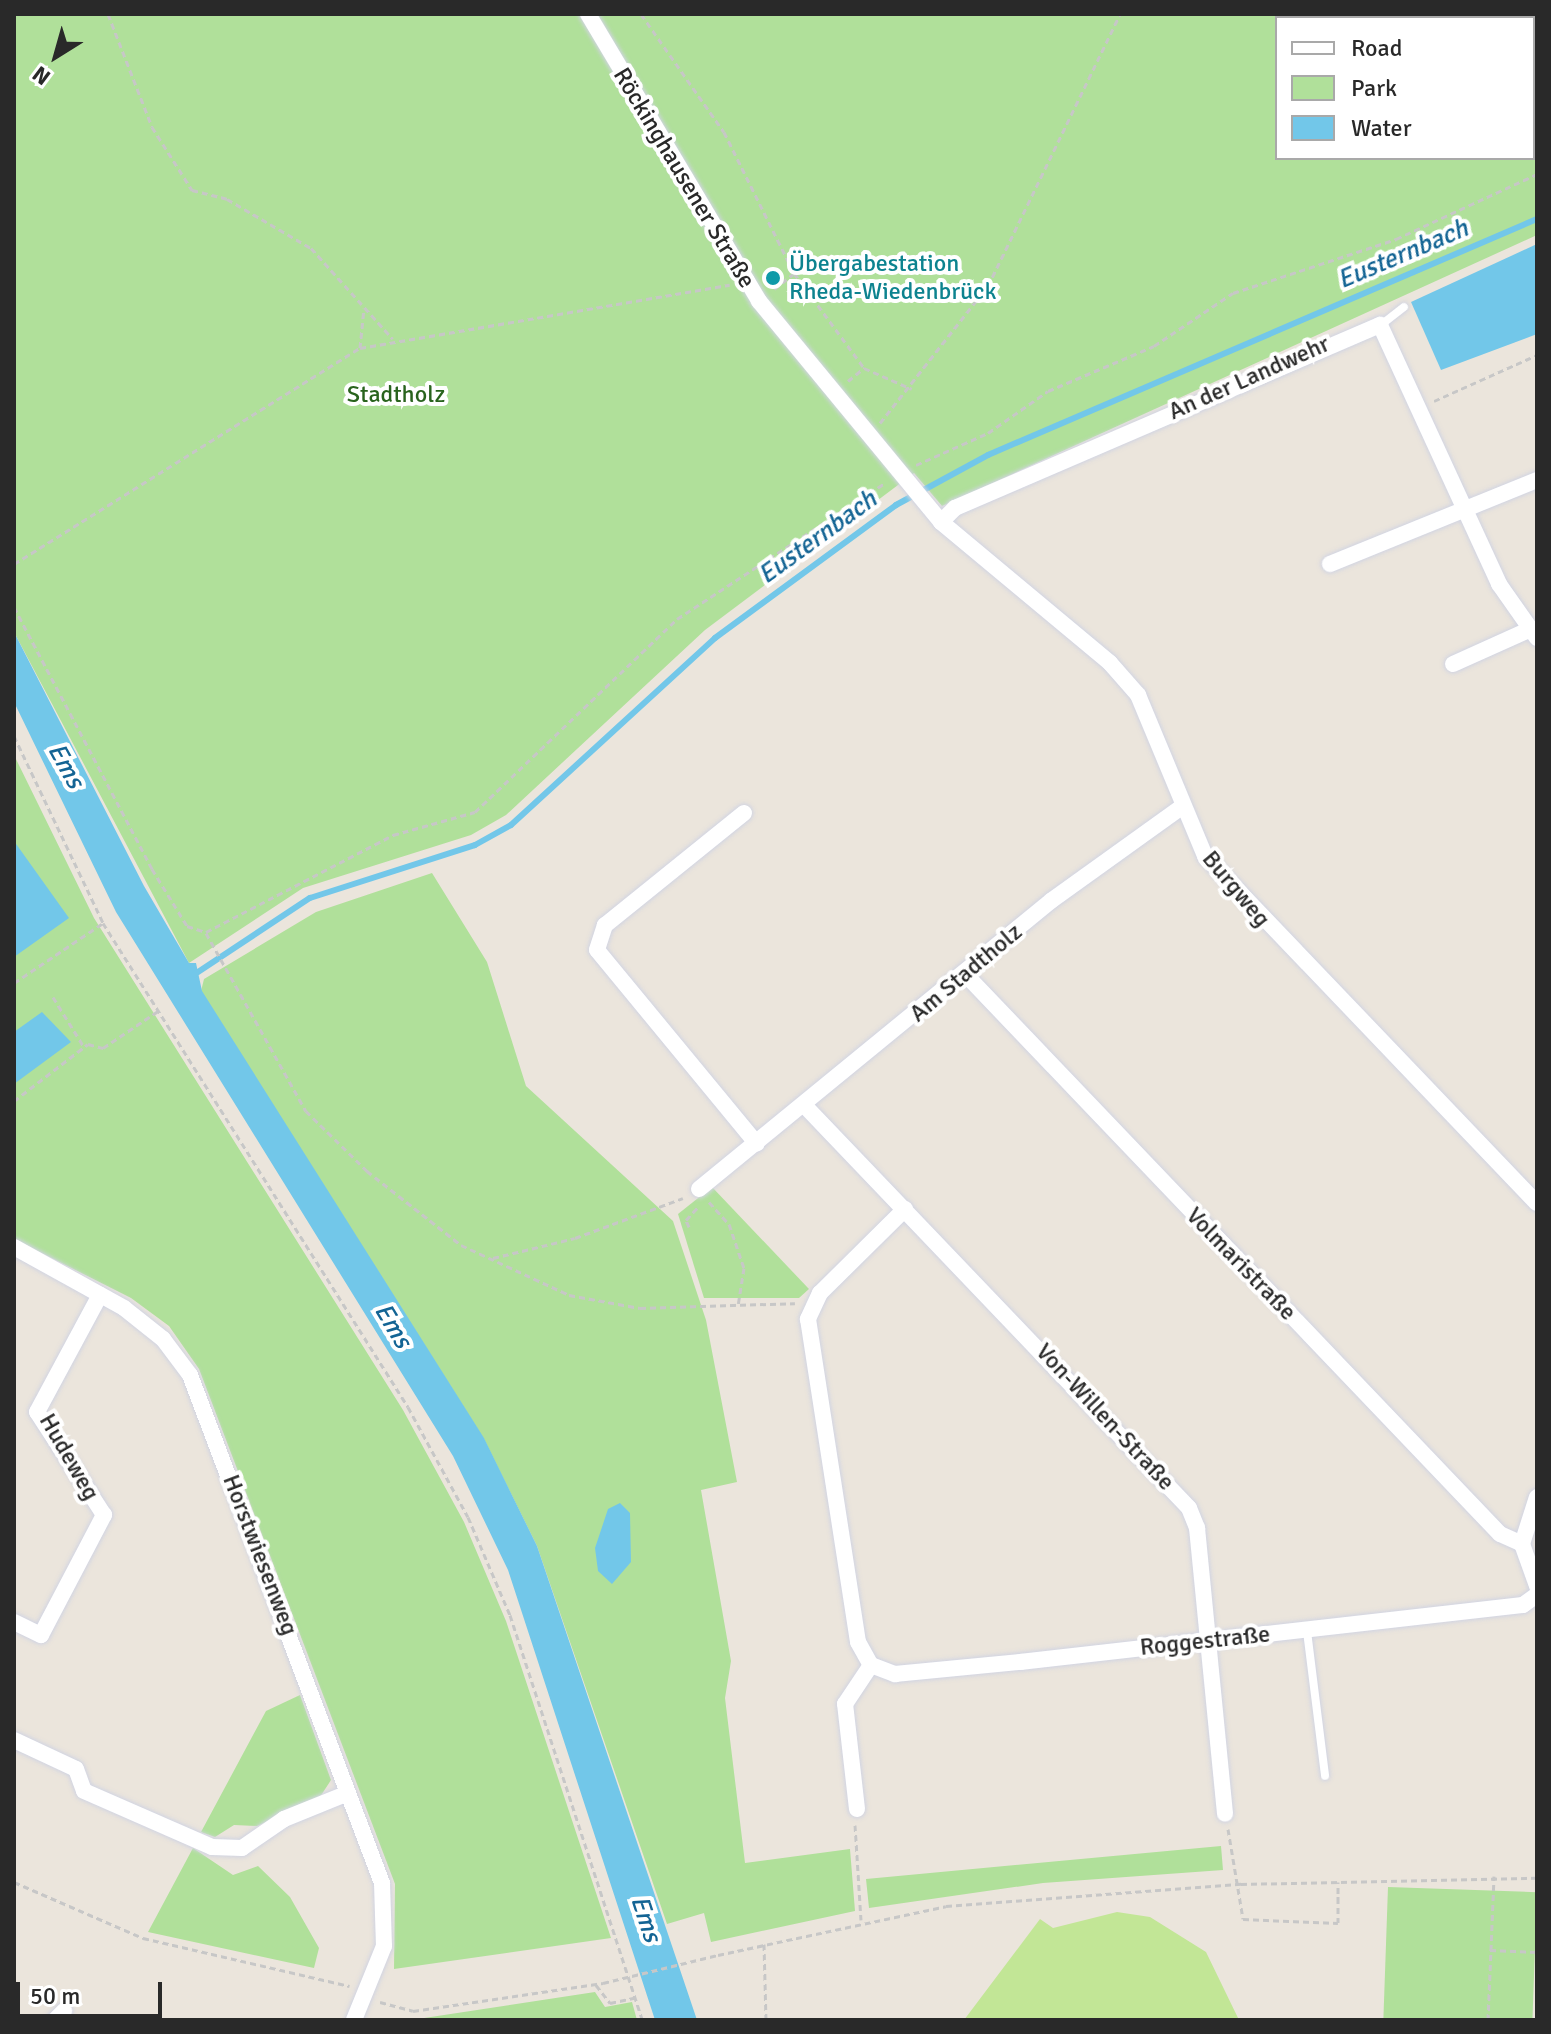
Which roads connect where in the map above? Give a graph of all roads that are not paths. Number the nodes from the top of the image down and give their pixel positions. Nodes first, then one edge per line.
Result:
1 (588, 14) edge
2 (1404, 307) dead end
3 (1380, 325) junction
4 (1537, 480) edge
5 (1465, 505) junction
6 (941, 522) junction
7 (1330, 564) dead end
8 (1534, 634) edge
9 (1453, 664) dead end
10 (1180, 808) junction
11 (744, 813) dead end
12 (966, 975) junction
13 (805, 1106) junction
14 (757, 1144) junction
15 (703, 1193) road end
16 (1537, 1203) edge
17 (905, 1209) junction
18 (14, 1247) edge
19 (100, 1295) junction
20 (1537, 1497) edge
21 (1522, 1544) junction
22 (1537, 1586) edge
23 (1537, 1595) edge
24 (14, 1622) edge
25 (1307, 1631) junction
26 (1206, 1641) junction
27 (871, 1665) junction
28 (14, 1740) edge
29 (1325, 1776) dead end
30 (348, 1793) junction
31 (857, 1809) dead end
32 (1225, 1814) road end
33 (354, 2020) edge

1 - 6 street, Röckinghausener Straße
2 - 3 lane
3 - 5 street
3 - 6 street, An der Landwehr
4 - 5 street
5 - 7 street
5 - 8 street
6 - 10 street, Burgweg
8 - 9 street
10 - 12 street, Am Stadtholz
10 - 16 street, Burgweg
11 - 14 street
12 - 13 street, Am Stadtholz
12 - 21 street, Volmaristraße
13 - 14 street, Am Stadtholz
13 - 17 street, Von-Willen-Straße
14 - 15 street, Am Stadtholz
17 - 26 street, Von-Willen-Straße
17 - 27 street
18 - 19 street, Horstwiesenweg
19 - 24 street, Hudeweg
19 - 30 street, Horstwiesenweg
20 - 21 street
21 - 22 street
23 - 25 street, Roggestraße
25 - 26 street, Roggestraße
25 - 29 lane
26 - 27 street, Roggestraße
26 - 32 street, Von-Willen-Straße
27 - 31 street
28 - 30 street
30 - 33 street, Horstwiesenweg

